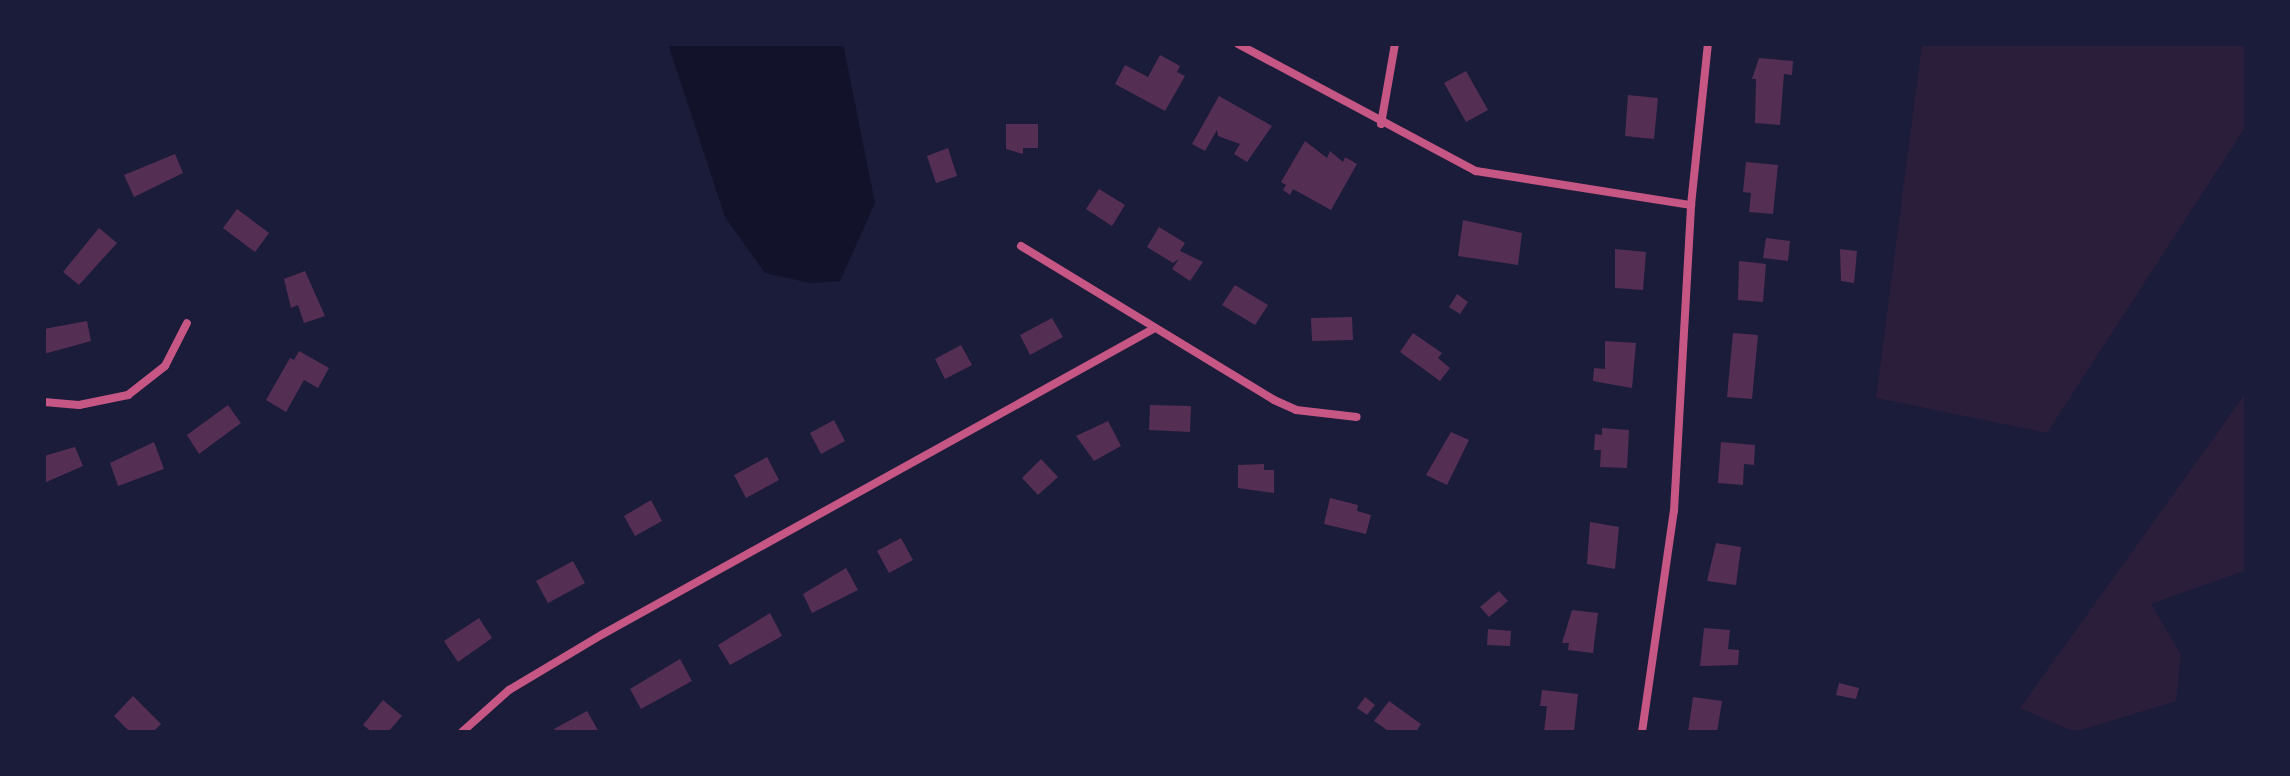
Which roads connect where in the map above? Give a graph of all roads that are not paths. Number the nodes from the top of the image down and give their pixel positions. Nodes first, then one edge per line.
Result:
1 (1238, 44) edge
2 (1395, 44) edge
3 (1708, 44) edge
4 (1381, 124) junction
5 (1691, 205) junction
6 (1021, 246) dead end
7 (187, 323) dead end
8 (1155, 328) junction
9 (44, 402) edge
10 (1357, 417) dead end
11 (462, 732) edge
12 (1642, 732) edge

1 - 4 street
2 - 4 street
3 - 5 street
4 - 5 street
5 - 12 street
6 - 8 street
7 - 9 street
8 - 10 street
8 - 11 street

